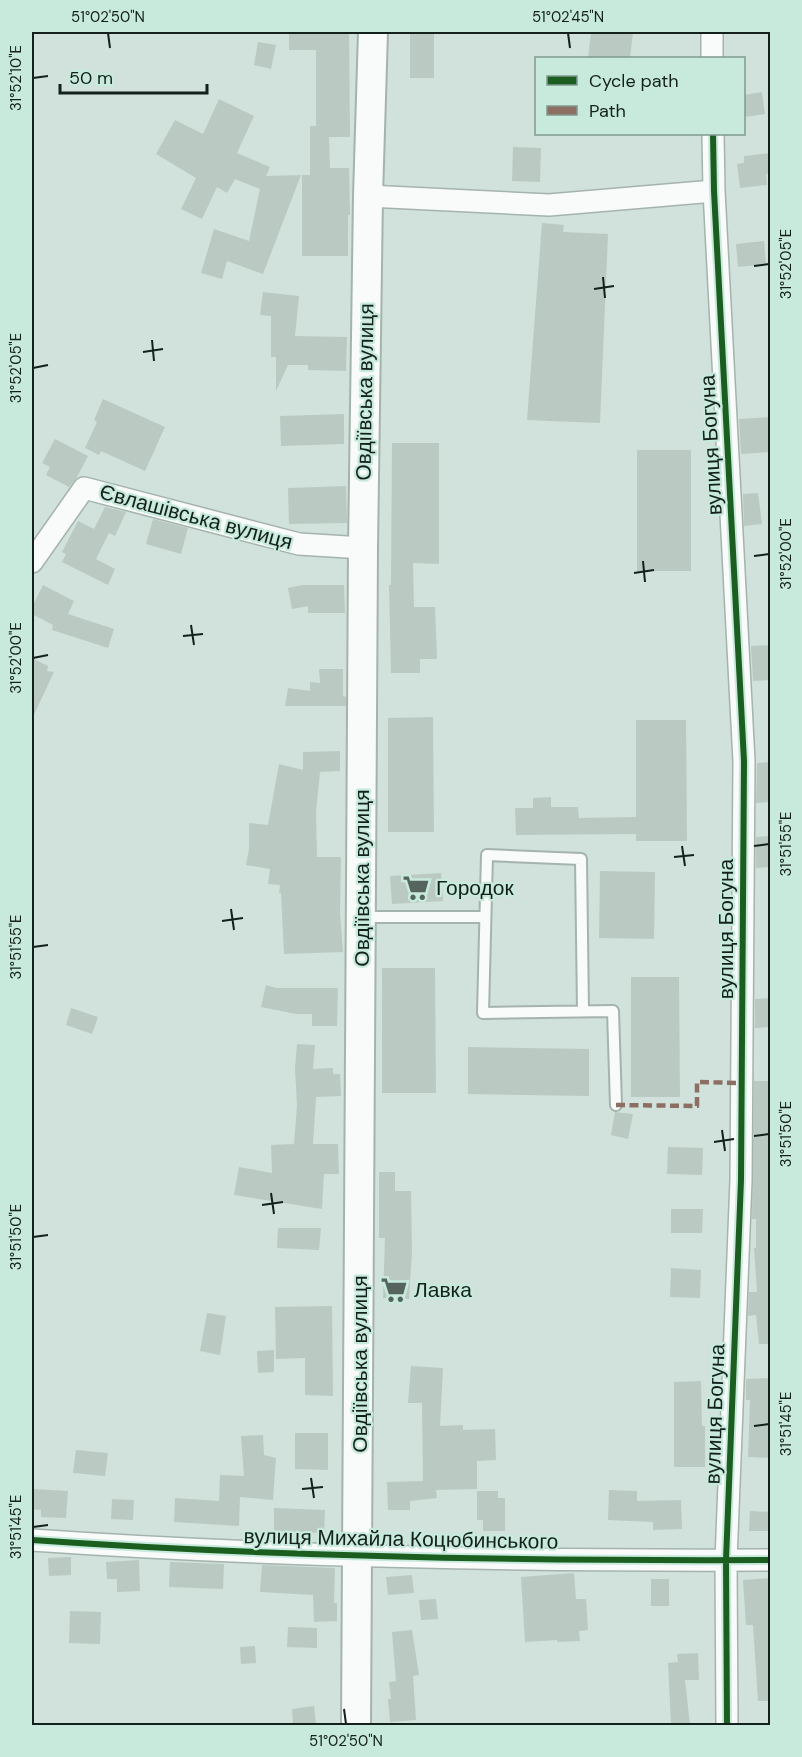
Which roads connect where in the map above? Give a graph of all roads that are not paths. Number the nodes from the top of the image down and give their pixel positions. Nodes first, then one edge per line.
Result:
1 (373, 32) edge
2 (712, 32) edge
3 (712, 57) edge
4 (713, 135) edge
5 (714, 190) junction
6 (368, 196) junction
7 (363, 548) junction
8 (32, 562) edge
9 (484, 916) junction
10 (362, 917) junction
11 (583, 1011) junction
12 (616, 1106) dead end
13 (32, 1540) edge
14 (358, 1557) junction
15 (726, 1560) junction
16 (771, 1560) edge
17 (356, 1725) edge
18 (727, 1725) edge

1 - 6 main road, Овдіївська вулиця
2 - 3 street
4 - 5 street, вулиця Богуна
5 - 6 street
5 - 15 street, вулиця Богуна
6 - 7 main road, Овдіївська вулиця
7 - 8 street, Євлашівська вулиця
7 - 10 main road, Овдіївська вулиця
9 - 10 lane
9 - 11 lane
9 - 11 lane
10 - 14 main road, Овдіївська вулиця
11 - 12 lane
13 - 14 street, вулиця Михайла Коцюбинського
14 - 15 street, вулиця Михайла Коцюбинського
14 - 17 main road, Овдіївська вулиця
15 - 16 street, вулиця Михайла Коцюбинського
15 - 18 street, вулиця Богуна

